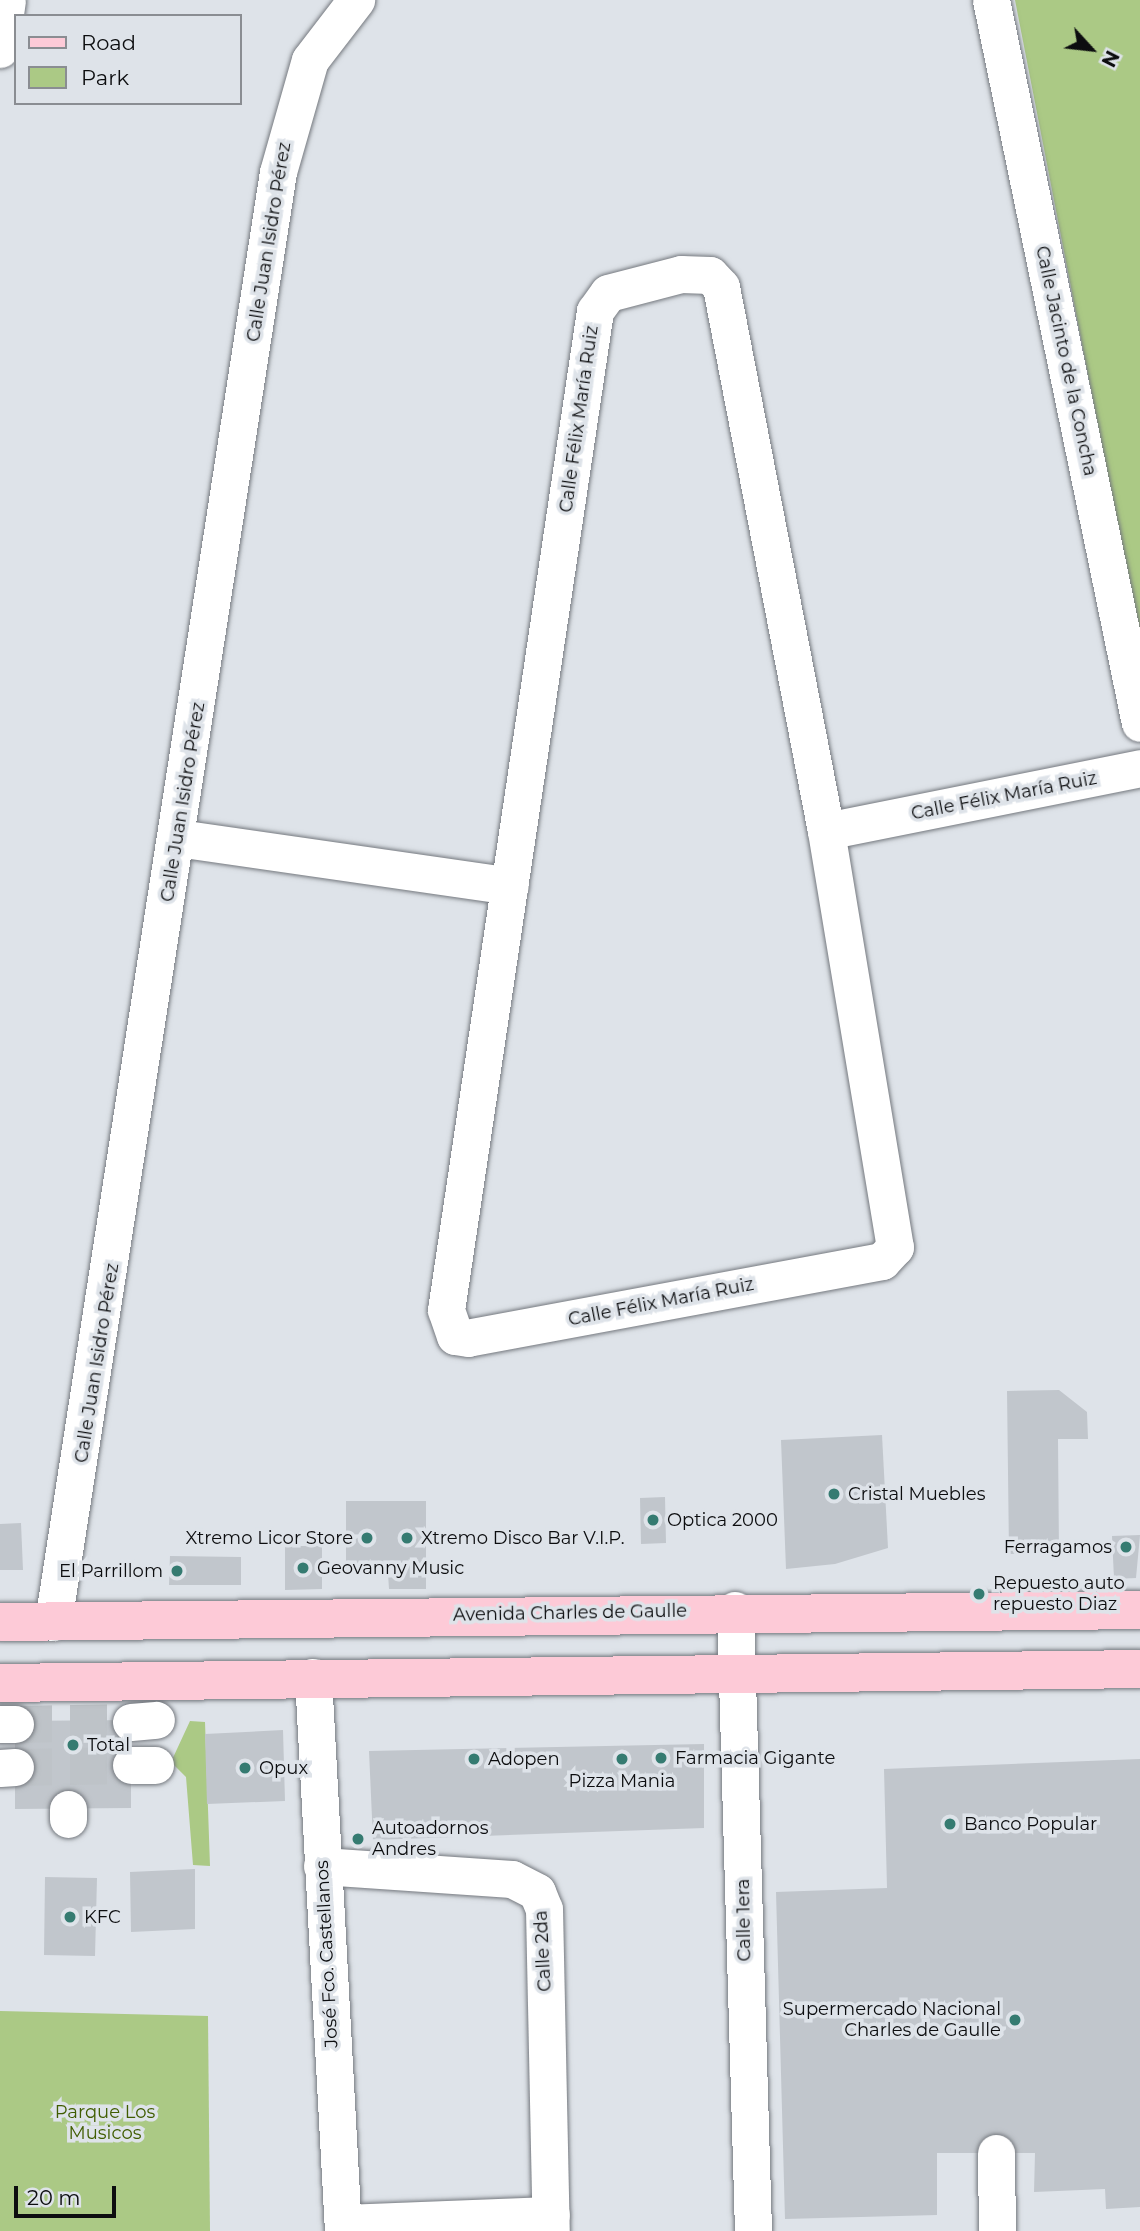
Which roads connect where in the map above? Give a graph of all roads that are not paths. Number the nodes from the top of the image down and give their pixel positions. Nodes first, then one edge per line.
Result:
1 (7, 0) edge
2 (356, 0) edge
3 (991, 0) edge
4 (0, 49) edge
5 (1140, 723) edge
6 (1140, 768) edge
7 (826, 831) junction
8 (178, 838) junction
9 (510, 886) junction
10 (735, 1610) junction
11 (1140, 1610) edge
12 (0, 1622) edge
13 (53, 1622) junction
14 (1140, 1669) edge
15 (736, 1673) junction
16 (313, 1677) junction
17 (0, 1683) edge
18 (322, 1866) junction
19 (996, 2153) dead end
20 (551, 2223) edge
21 (343, 2227) edge
22 (753, 2231) edge
23 (997, 2231) edge

1 - 4 street
2 - 8 street, Calle Juan Isidro Pérez
3 - 5 street, Calle Jacinto de la Concha
6 - 7 street, Calle Félix María Ruiz
7 - 9 street, Calle Félix María Ruiz
7 - 9 street, Calle Félix María Ruiz
8 - 9 street
8 - 13 street, Calle Juan Isidro Pérez
10 - 11 main road, Avenida Charles de Gaulle
10 - 13 main road, Avenida Charles de Gaulle
10 - 15 street, Calle 1era
12 - 13 main road, Avenida Charles de Gaulle
14 - 15 main road
15 - 16 main road
15 - 22 street, Calle 1era
16 - 17 main road
16 - 18 street, José Fco. Castellanos
18 - 20 street, Calle 2da
18 - 21 street, José Fco. Castellanos
19 - 23 street
20 - 21 street

